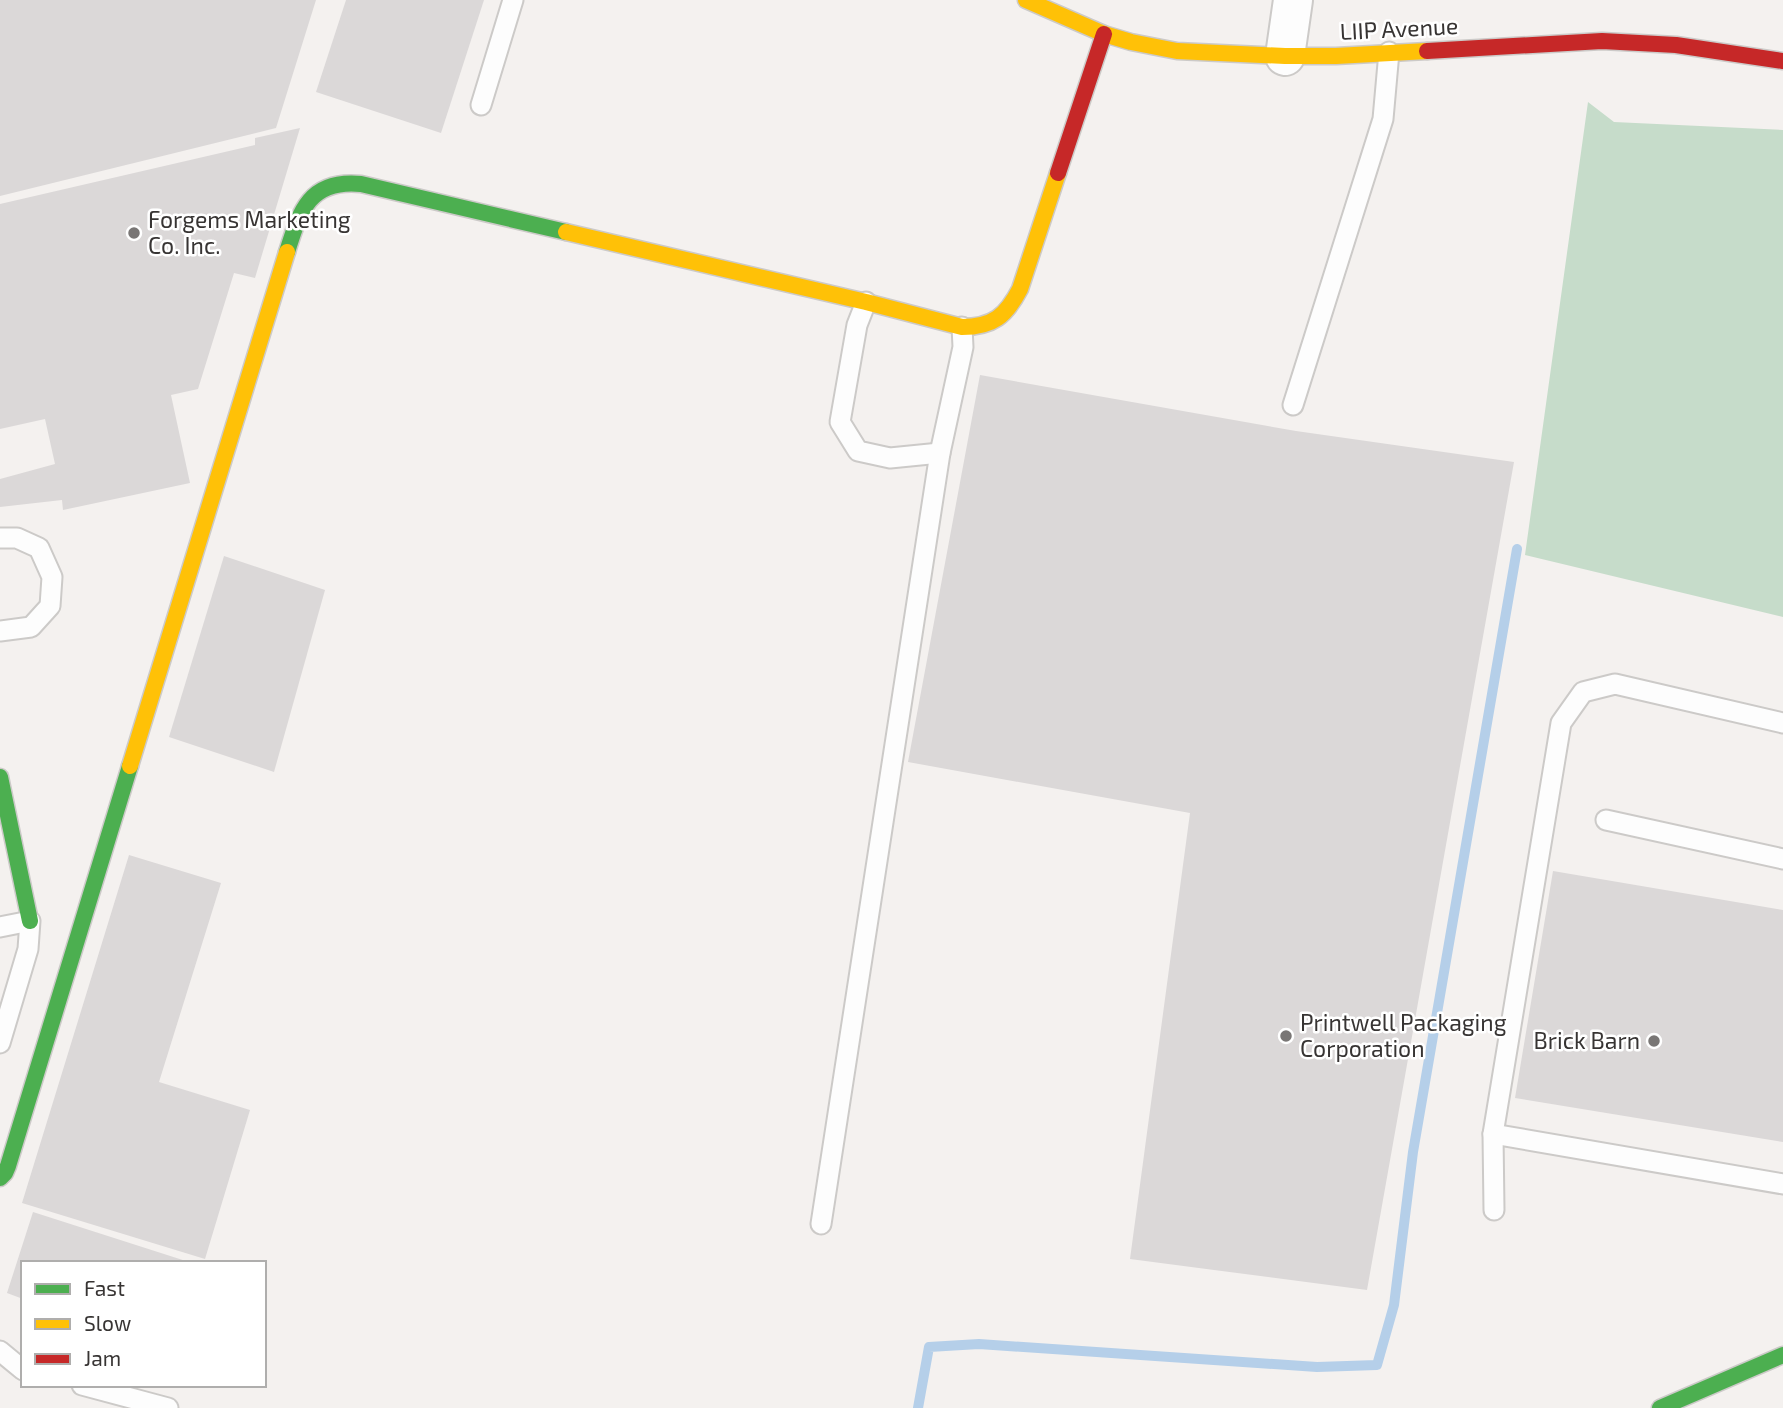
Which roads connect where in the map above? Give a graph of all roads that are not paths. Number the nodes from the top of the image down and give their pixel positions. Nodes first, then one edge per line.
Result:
1 (513, 0) edge
2 (1026, 0) edge
3 (1293, 0) edge
4 (1104, 34) junction
5 (1389, 52) junction
6 (1285, 56) junction
7 (1783, 61) edge
8 (481, 105) dead end
9 (866, 302) junction
10 (962, 327) junction
11 (1293, 405) dead end
12 (940, 453) junction
13 (0, 538) edge
14 (0, 631) edge
15 (1783, 723) edge
16 (0, 777) edge
17 (1606, 820) dead end
18 (1783, 859) edge
19 (30, 921) junction
20 (0, 927) edge
21 (0, 1043) edge
22 (1493, 1134) junction
23 (2, 1175) edge
24 (1783, 1184) edge
25 (0, 1195) edge
26 (1494, 1210) dead end
27 (821, 1224) dead end
28 (0, 1351) edge
29 (1783, 1355) edge
30 (21, 1368) edge
31 (89, 1387) edge
32 (168, 1408) edge
33 (1660, 1408) edge

1 - 8 lane
2 - 4 main road, LIIP Avenue
3 - 6 street
4 - 6 main road, LIIP Avenue
4 - 10 main road
5 - 6 main road, LIIP Avenue
5 - 7 main road, LIIP Avenue
5 - 11 lane
9 - 10 main road
9 - 12 lane
9 - 23 main road
10 - 12 lane
12 - 27 lane
13 - 14 lane
15 - 22 lane
16 - 19 main road
17 - 18 lane
19 - 20 lane
19 - 21 lane
22 - 24 lane
22 - 26 lane
23 - 25 lane
28 - 30 lane
29 - 33 main road
31 - 32 lane

